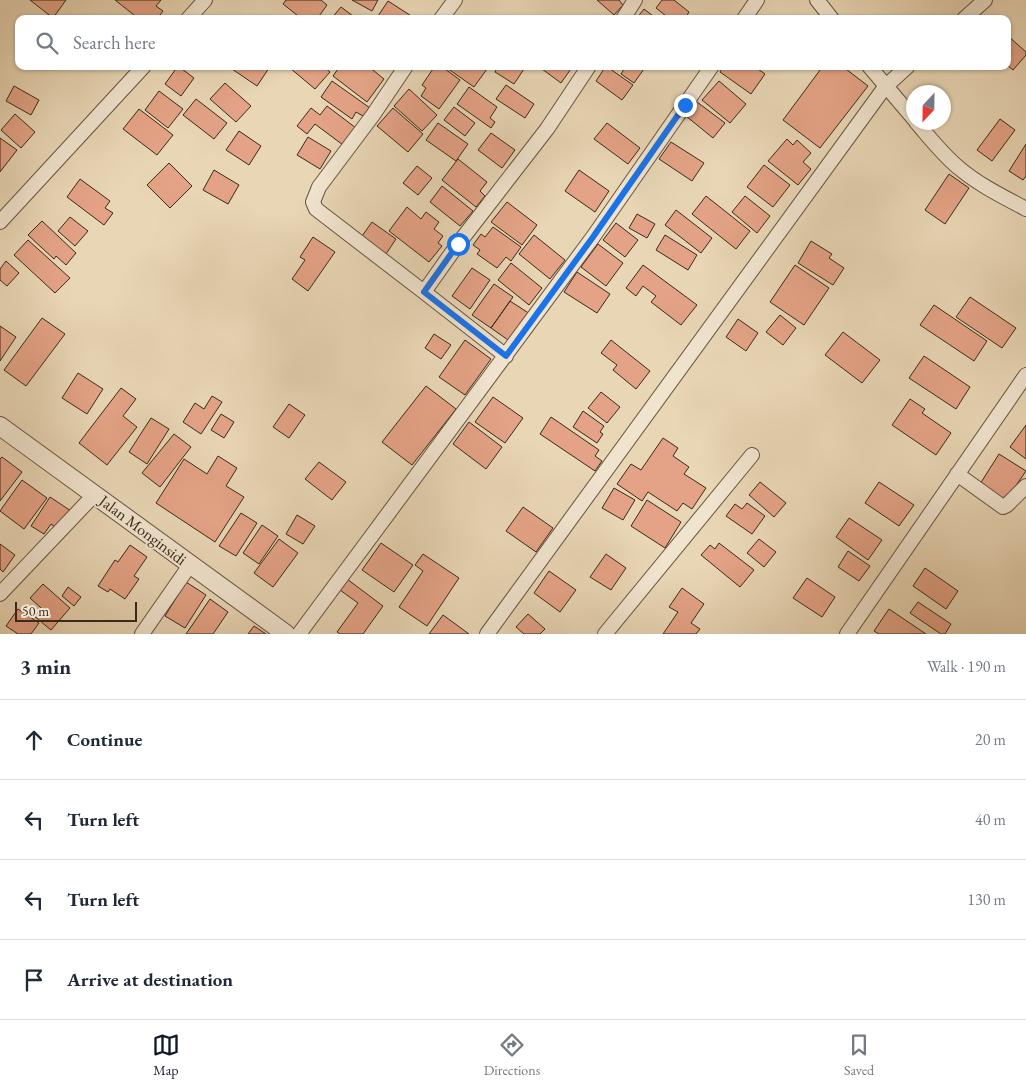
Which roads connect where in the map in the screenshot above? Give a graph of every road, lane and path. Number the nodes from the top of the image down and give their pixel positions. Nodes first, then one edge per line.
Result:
1 (206, 0) edge
2 (455, 0) edge
3 (635, 0) edge
4 (757, 0) edge
5 (817, 0) edge
6 (985, 0) edge
7 (192, 15) edge
8 (444, 15) edge
9 (626, 15) edge
10 (747, 15) edge
11 (829, 15) edge
12 (968, 15) edge
13 (140, 70) edge
14 (403, 70) edge
15 (586, 70) edge
16 (709, 70) edge
17 (872, 70) edge
18 (904, 70) edge
19 (885, 87) junction
20 (906, 111) edge
21 (923, 130) edge
22 (1026, 209) edge
23 (0, 222) edge
24 (424, 292) junction
25 (506, 356) junction
26 (1026, 374) edge
27 (0, 426) edge
28 (752, 455) dead end
29 (957, 474) junction
30 (1026, 486) edge
31 (96, 494) junction
32 (190, 565) junction
33 (0, 594) edge
34 (142, 634) edge
35 (286, 634) edge
36 (298, 634) edge
37 (487, 634) edge
38 (605, 634) edge
39 (847, 634) edge

1 - 7 street
2 - 8 street
3 - 9 street
4 - 10 street
5 - 11 street
6 - 12 street
13 - 23 street
14 - 24 street
15 - 24 street
16 - 25 street
17 - 19 street
18 - 19 street
19 - 20 street
19 - 37 street
21 - 22 street
24 - 25 street
25 - 36 street
26 - 29 street
27 - 31 street, Jalan Monginsidi
28 - 38 street
29 - 30 street
29 - 39 street
31 - 32 street, Jalan Monginsidi
31 - 33 street
32 - 34 street
32 - 35 street, Jalan Monginsidi

